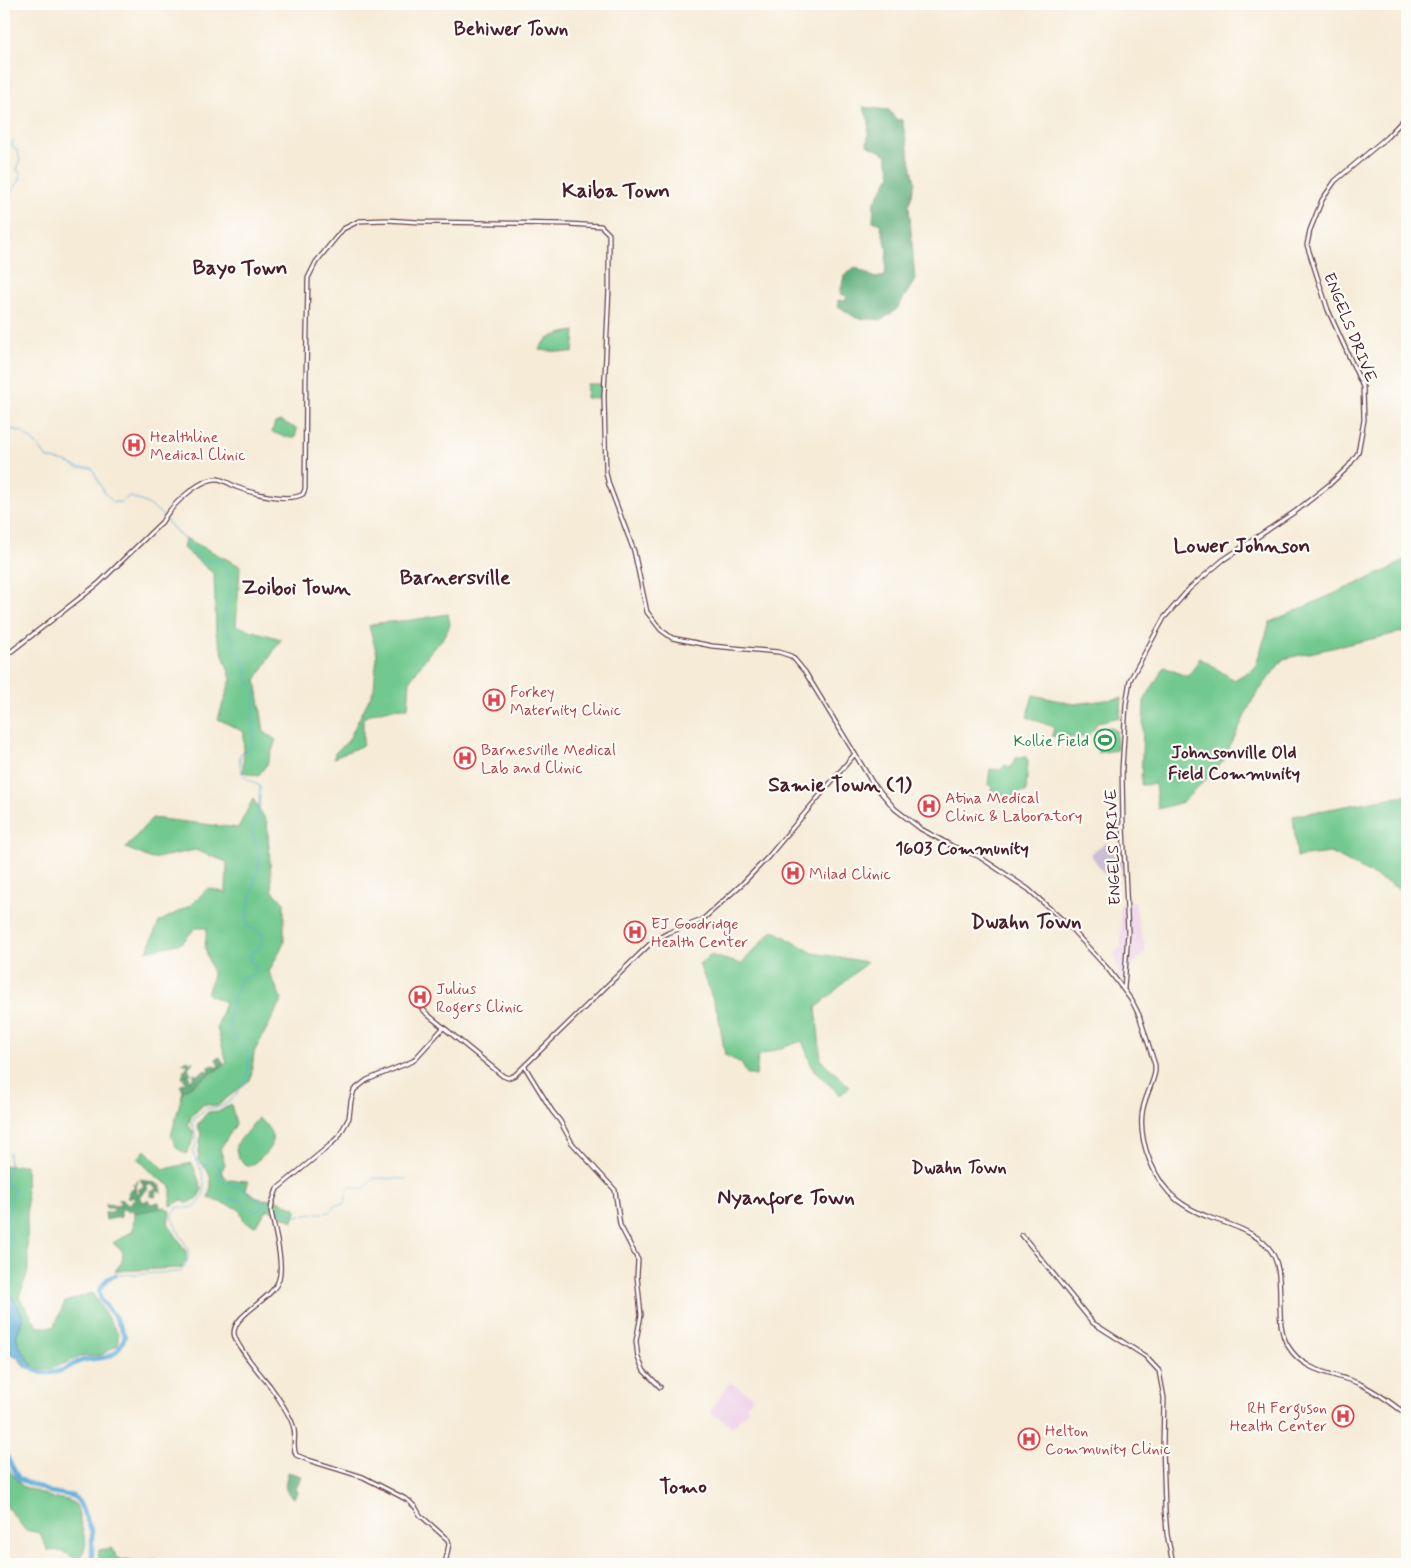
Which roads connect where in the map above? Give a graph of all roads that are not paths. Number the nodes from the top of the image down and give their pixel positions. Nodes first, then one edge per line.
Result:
1 (1407, 116) edge
2 (4, 657) edge
3 (854, 755) junction
4 (1124, 989) junction
5 (417, 992) dead end
6 (444, 1027) junction
7 (524, 1067) junction
8 (1022, 1235) dead end
9 (660, 1387) dead end
10 (1407, 1415) edge
11 (445, 1564) edge
12 (1173, 1564) edge

1 - 4 street, ENGELS DRIVE
2 - 3 street
3 - 4 street
3 - 7 street
4 - 10 street
5 - 6 street
6 - 7 street
6 - 11 street
7 - 9 street
8 - 12 street

